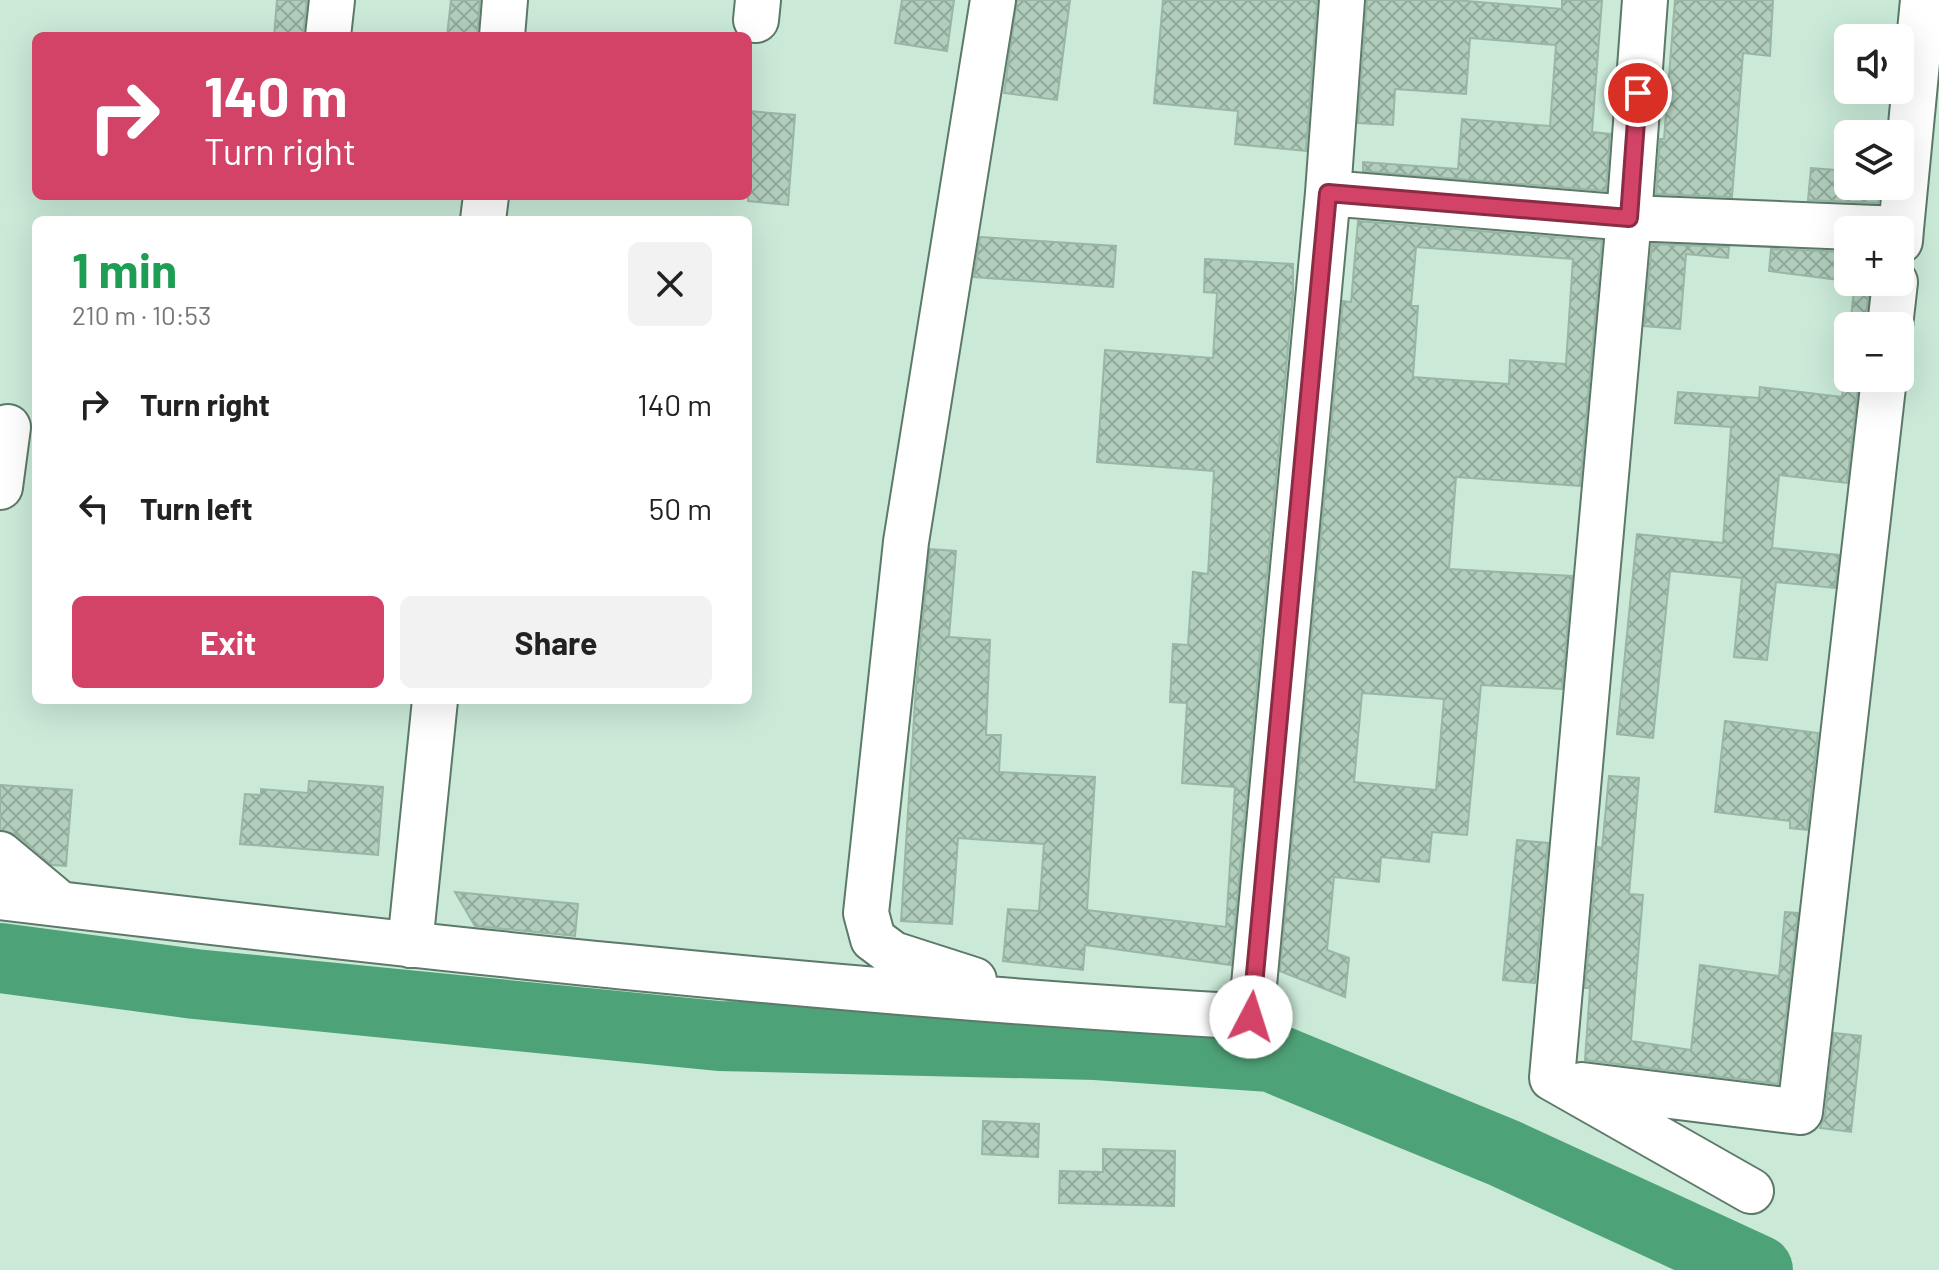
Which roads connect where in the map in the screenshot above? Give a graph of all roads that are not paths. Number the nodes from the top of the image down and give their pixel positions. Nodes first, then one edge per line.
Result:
1 (332, 0) edge
2 (505, 0) edge
3 (993, 0) edge
4 (1342, 0) edge
5 (1645, 0) edge
6 (1923, 0) edge
7 (328, 32) edge
8 (502, 32) edge
9 (1328, 193) junction
10 (1903, 216) edge
11 (1629, 218) junction
12 (1834, 231) edge
13 (1882, 392) edge
14 (8, 427) dead end
15 (0, 487) edge
16 (435, 704) edge
17 (0, 854) edge
18 (0, 897) edge
19 (60, 904) junction
20 (410, 945) junction
21 (1052, 1006) junction
22 (1560, 1082) junction
23 (1751, 1191) dead end

1 - 7 street
2 - 8 street
3 - 21 street
4 - 9 street
5 - 11 street
6 - 10 street
9 - 11 street
9 - 21 street
11 - 12 street
11 - 22 street
13 - 22 street
14 - 15 street
16 - 20 street
17 - 19 street
18 - 19 street
19 - 20 street
20 - 21 street
22 - 23 street

